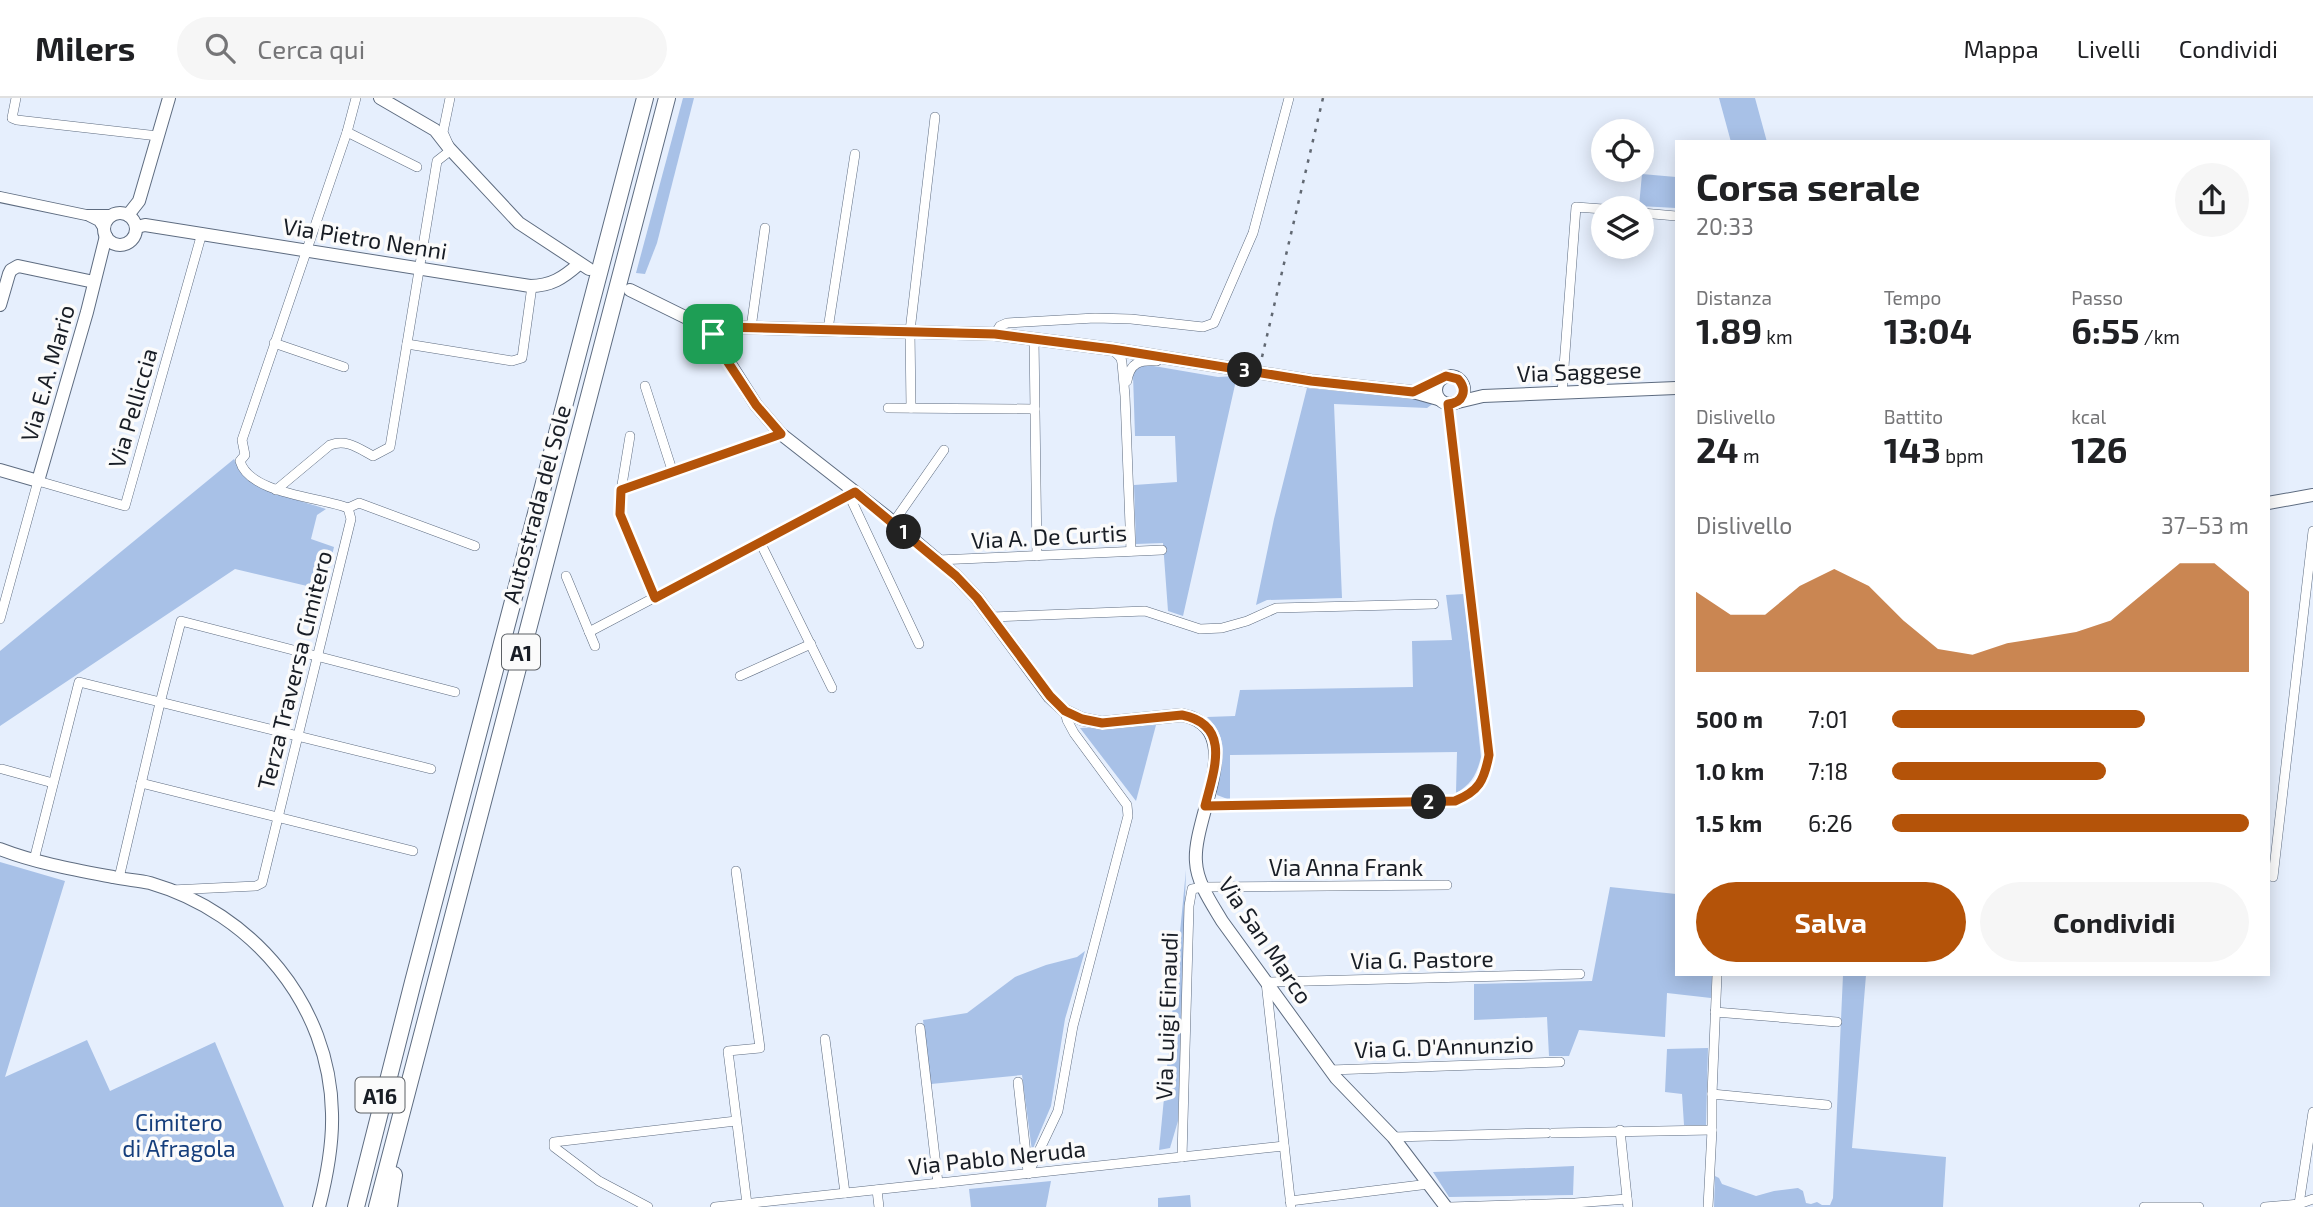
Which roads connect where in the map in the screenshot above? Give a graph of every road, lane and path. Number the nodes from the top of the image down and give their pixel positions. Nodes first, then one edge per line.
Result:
1 (16, 98) edge
2 (169, 98) edge
3 (356, 98) edge
4 (380, 98) edge
5 (450, 98) edge
6 (645, 98) edge
7 (667, 98) edge
8 (1289, 98) edge
9 (935, 117) dead end
10 (347, 132) junction
11 (158, 136) junction
12 (448, 151) junction
13 (855, 153) dead end
14 (417, 167) dead end
15 (0, 197) edge
16 (1591, 208) edge
17 (1654, 214) edge
18 (86, 215) junction
19 (114, 215) junction
20 (128, 215) junction
21 (1675, 216) edge
22 (137, 227) junction
23 (765, 228) dead end
24 (105, 232) junction
25 (202, 233) junction
26 (117, 245) junction
27 (306, 250) junction
28 (99, 260) junction
29 (419, 267) junction
30 (94, 282) junction
31 (532, 286) junction
32 (630, 290) dead end
33 (0, 305) edge
34 (750, 328) junction
35 (828, 329) junction
36 (910, 331) junction
37 (995, 334) junction
38 (724, 337) junction
39 (1034, 338) junction
40 (274, 343) junction
41 (407, 344) junction
42 (1112, 349) junction
43 (344, 366) dead end
44 (1232, 368) junction
45 (1441, 379) junction
46 (645, 386) dead end
47 (1464, 387) junction
48 (1675, 388) edge
49 (1413, 392) junction
50 (1562, 393) junction
51 (1125, 396) junction
52 (1483, 396) junction
53 (1448, 402) junction
54 (888, 408) dead end
55 (911, 408) junction
56 (1035, 409) junction
57 (781, 434) junction
58 (629, 436) dead end
59 (944, 450) dead end
60 (0, 470) edge
61 (673, 472) junction
62 (38, 481) junction
63 (276, 490) junction
64 (621, 490) junction
65 (852, 494) junction
66 (2313, 495) edge
67 (2270, 503) edge
68 (348, 508) junction
69 (893, 523) junction
70 (2313, 531) edge
71 (760, 542) junction
72 (475, 546) dead end
73 (1162, 550) dead end
74 (1131, 551) junction
75 (1037, 556) junction
76 (938, 560) junction
77 (566, 576) dead end
78 (655, 598) junction
79 (1434, 604) dead end
80 (991, 617) junction
81 (0, 619) edge
82 (589, 632) junction
83 (811, 644) junction
84 (919, 644) dead end
85 (595, 646) dead end
86 (316, 657) junction
87 (740, 676) dead end
88 (832, 688) dead end
89 (455, 692) dead end
90 (160, 703) junction
91 (1065, 711) junction
92 (296, 737) junction
93 (2, 769) dead end
94 (431, 769) dead end
95 (53, 783) junction
96 (141, 783) junction
97 (1205, 806) junction
98 (278, 818) junction
99 (0, 849) edge
100 (413, 851) dead end
101 (34, 860) junction
102 (736, 871) dead end
103 (2273, 877) dead end
104 (119, 878) junction
105 (1447, 885) dead end
106 (1203, 887) junction
107 (169, 890) junction
108 (1580, 974) dead end
109 (1717, 976) edge
110 (413, 982) junction
111 (1266, 982) junction
112 (1715, 1012) junction
113 (1837, 1022) dead end
114 (920, 1028) dead end
115 (825, 1039) dead end
116 (1560, 1062) dead end
117 (1330, 1070) junction
118 (411, 1074) junction
119 (1018, 1082) dead end
120 (1712, 1094) junction
121 (1827, 1105) dead end
122 (2313, 1112) edge
123 (736, 1121) junction
124 (1620, 1130) junction
125 (1712, 1130) junction
126 (1392, 1137) junction
127 (1284, 1146) junction
128 (1182, 1157) junction
129 (1028, 1174) junction
130 (938, 1183) junction
131 (1429, 1184) junction
132 (877, 1190) junction
133 (845, 1193) junction
134 (2313, 1199) edge
135 (747, 1203) junction
136 (796, 1203) edge
137 (1628, 1203) edge
138 (1291, 1204) edge
139 (2299, 1204) junction
140 (319, 1207) edge
141 (348, 1207) edge
142 (356, 1207) edge
143 (377, 1207) edge
144 (388, 1207) edge
145 (648, 1207) edge
146 (715, 1207) edge
147 (879, 1207) edge
148 (1448, 1207) edge
149 (1708, 1207) edge
150 (2147, 1207) edge
151 (2199, 1207) edge
152 (2265, 1207) edge

1 - 11 street
2 - 11 main road
3 - 10 street
4 - 12 main road
5 - 12 street
6 - 110 highway, Autostrada del Sole / A1
7 - 118 highway, Autostrada del Sole / A1
8 - 37 street
9 - 36 street
10 - 14 street
10 - 27 street
11 - 20 main road
12 - 29 street
12 - 31 main road, Via Pietro Nenni
13 - 35 street
15 - 18 street
16 - 50 street
17 - 21 street
18 - 19 street
18 - 24 street
19 - 20 main road
19 - 24 main road
20 - 22 main road
22 - 25 main road, Via Pietro Nenni
22 - 26 main road
23 - 34 street
24 - 26 main road
24 - 28 main road, Via E.A. Mario
25 - 27 main road, Via Pietro Nenni
25 - 62 street, Via Pelliccia
26 - 28 main road
27 - 29 main road, Via Pietro Nenni
27 - 40 street
28 - 30 main road, Via E.A. Mario
29 - 31 main road, Via Pietro Nenni
29 - 41 street
30 - 33 main road
30 - 62 main road, Via E.A. Mario
31 - 41 street
32 - 38 main road
34 - 35 main road
34 - 38 main road
35 - 36 main road
36 - 37 main road
36 - 55 street
37 - 39 main road
38 - 57 main road, Via San Marco
39 - 42 main road
39 - 56 street
40 - 43 street
40 - 63 street
41 - 63 street
42 - 44 main road
42 - 51 street
44 - 49 main road
44 - 51 street
45 - 47 main road
45 - 49 main road
45 - 53 main road
46 - 61 street
47 - 52 main road
47 - 53 main road
48 - 50 main road, Via Saggese
49 - 53 main road
50 - 52 main road, Via Saggese
51 - 74 street
52 - 53 main road, Via Saggese
53 - 97 street
54 - 55 street
55 - 56 street
56 - 75 street
57 - 61 street
57 - 65 main road, Via San Marco
58 - 64 street
59 - 69 street
60 - 62 main road
61 - 64 street
62 - 81 street, Via E.A. Mario
63 - 68 street
64 - 78 street
65 - 69 main road, Via San Marco
65 - 71 street
65 - 84 street
66 - 67 main road
68 - 72 street
68 - 86 street, Terza Traversa Cimitero
69 - 76 main road, Via San Marco
70 - 103 street
71 - 78 street
71 - 83 street
73 - 74 street, Via A. De Curtis
74 - 75 street, Via A. De Curtis
75 - 76 street, Via A. De Curtis
76 - 80 main road, Via San Marco
77 - 82 street
78 - 82 street
79 - 80 street
80 - 91 main road, Via San Marco
82 - 85 street
83 - 87 street
83 - 88 street
86 - 89 street
86 - 90 street
86 - 92 street, Terza Traversa Cimitero
90 - 92 street
90 - 95 street
90 - 96 street
91 - 97 main road, Via San Marco
91 - 129 street
92 - 94 street
92 - 98 street, Terza Traversa Cimitero
93 - 95 street
95 - 101 street
96 - 98 street
96 - 104 street
97 - 106 main road, Via San Marco
98 - 100 street
98 - 107 street, Terza Traversa Cimitero
99 - 101 main road
101 - 104 main road
102 - 123 street
104 - 107 main road
105 - 106 street, Via Anna Frank
106 - 111 main road, Via San Marco
106 - 128 street, Via Luigi Einaudi
107 - 140 main road
108 - 111 street, Via G. Pastore
109 - 112 street
110 - 141 highway, A16
110 - 142 highway, Autostrada del Sole / A1
111 - 117 main road, Via San Marco
111 - 127 street
112 - 113 street
112 - 120 street
114 - 130 street
115 - 133 street
116 - 117 street, Via G. D'Annunzio
117 - 126 main road, Via San Marco
118 - 143 highway, Autostrada del Sole / A1
118 - 144 highway
119 - 129 street
120 - 121 street
120 - 125 street
122 - 139 street
123 - 135 street
123 - 145 street
124 - 125 street
124 - 126 street
124 - 137 street
125 - 149 street
126 - 131 main road, Via San Marco
127 - 128 street, Via Pablo Neruda
127 - 138 street
128 - 129 street, Via Pablo Neruda
129 - 130 street, Via Pablo Neruda
130 - 132 street, Via Pablo Neruda
131 - 138 street
131 - 148 main road, Via San Marco
132 - 133 street, Via Pablo Neruda
132 - 147 street
133 - 136 street, Via Pablo Neruda
134 - 139 street
135 - 136 street, Via Pablo Neruda
135 - 146 street, Via Pablo Neruda
137 - 148 street
139 - 152 street
150 - 151 street

